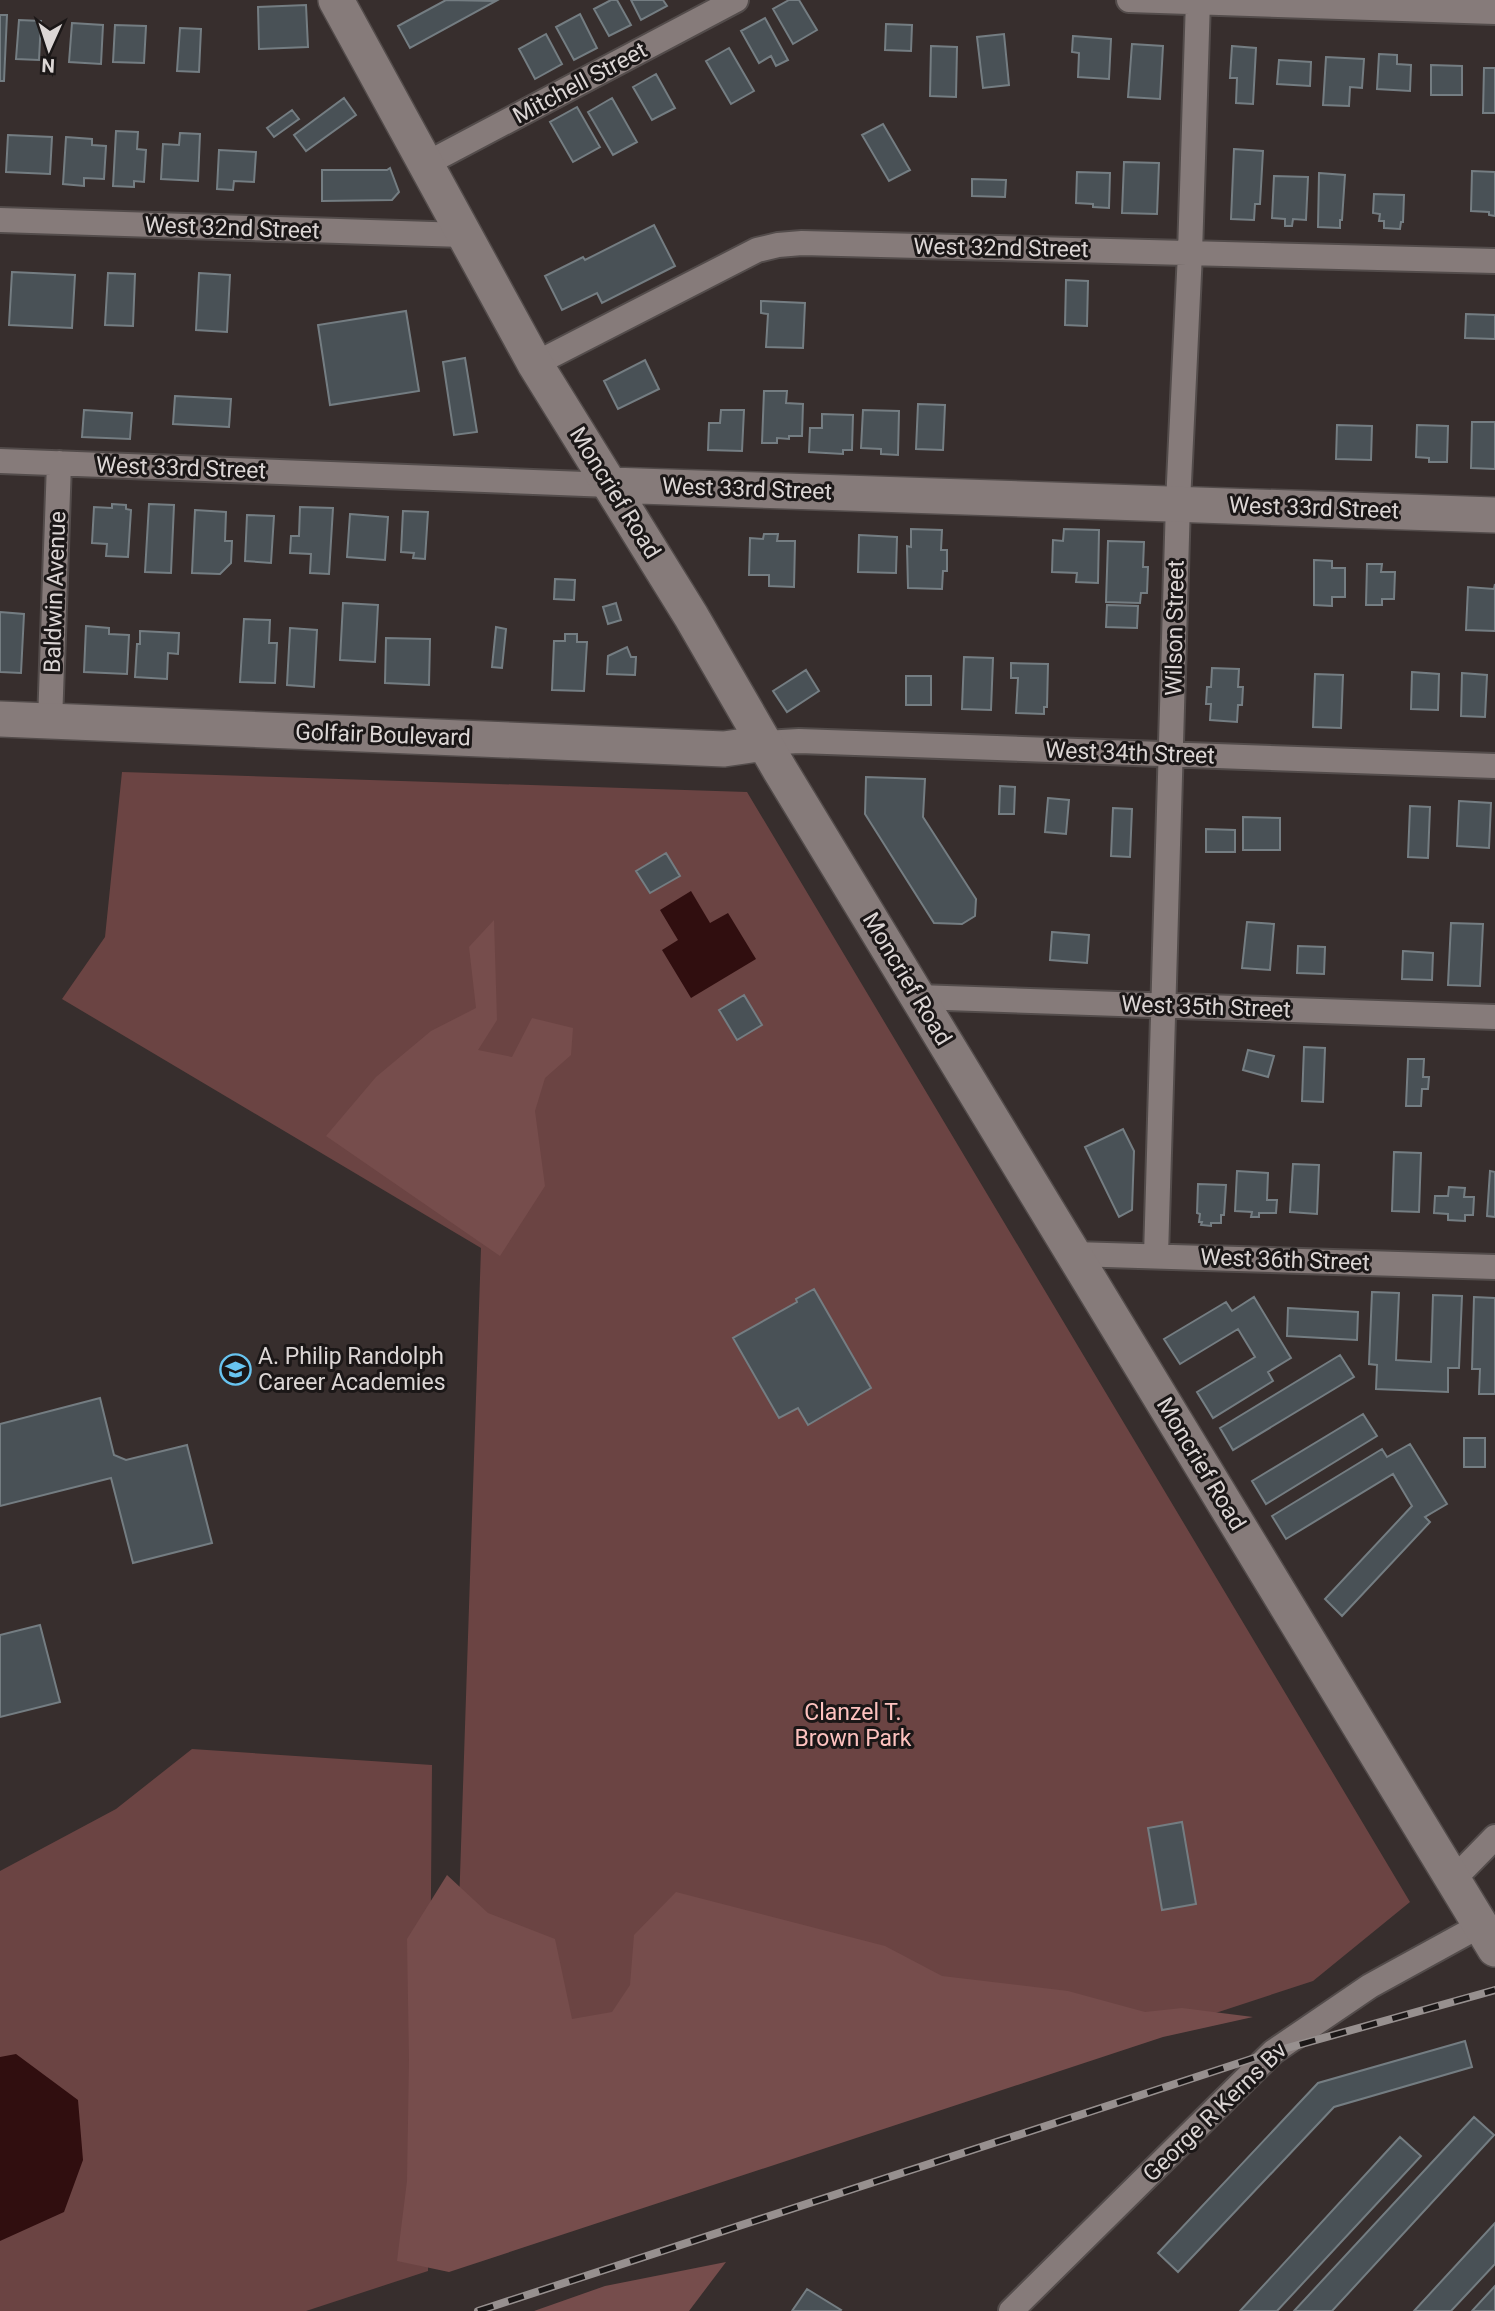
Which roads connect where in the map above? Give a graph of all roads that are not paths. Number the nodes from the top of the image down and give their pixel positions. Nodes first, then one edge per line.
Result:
1 (337, 0) edge
2 (736, 0) edge
3 (1129, 0) edge
4 (1198, 1) edge
5 (1495, 12) edge
6 (425, 165) junction
7 (0, 220) edge
8 (463, 235) junction
9 (1190, 253) junction
10 (1495, 261) edge
11 (535, 364) junction
12 (0, 461) edge
13 (59, 463) junction
14 (610, 485) junction
15 (1178, 502) junction
16 (1495, 515) edge
17 (0, 719) edge
18 (50, 722) junction
19 (765, 743) junction
20 (1172, 754) junction
21 (1495, 766) edge
22 (918, 997) junction
23 (1163, 1005) junction
24 (1495, 1017) edge
25 (1074, 1254) junction
26 (1156, 1256) junction
27 (1495, 1267) edge
28 (1495, 1837) edge
29 (1452, 1881) junction
30 (1488, 1937) edge
31 (1011, 2311) edge

1 - 6 main road, Moncrief Road
2 - 6 street, Mitchell Street
3 - 4 street
4 - 5 street
4 - 9 street, Wilson Street
6 - 8 main road, Moncrief Road
7 - 8 street, West 32nd Street
8 - 11 main road, Moncrief Road
9 - 10 street, West 32nd Street
9 - 11 street, West 32nd Street
9 - 15 street, Wilson Street
11 - 14 main road, Moncrief Road
12 - 13 street, West 33rd Street
13 - 14 street, West 33rd Street
13 - 18 street, Baldwin Avenue
14 - 15 main road, West 33rd Street
14 - 19 main road, Moncrief Road
15 - 16 main road, West 33rd Street
15 - 20 street, Wilson Street
17 - 18 main road, Golfair Boulevard
18 - 19 main road, Golfair Boulevard
19 - 20 street, West 34th Street
19 - 22 main road, Moncrief Road
20 - 21 street, West 34th Street
20 - 23 street, Wilson Street
22 - 23 street, West 35th Street
22 - 25 main road, Moncrief Road
23 - 24 street, West 35th Street
23 - 26 street, Wilson Street
25 - 26 street, West 36th Street
25 - 29 main road, Moncrief Road
26 - 27 street, West 36th Street
28 - 29 street
29 - 30 main road, Moncrief Road
30 - 31 street, George R Kerns Bv

